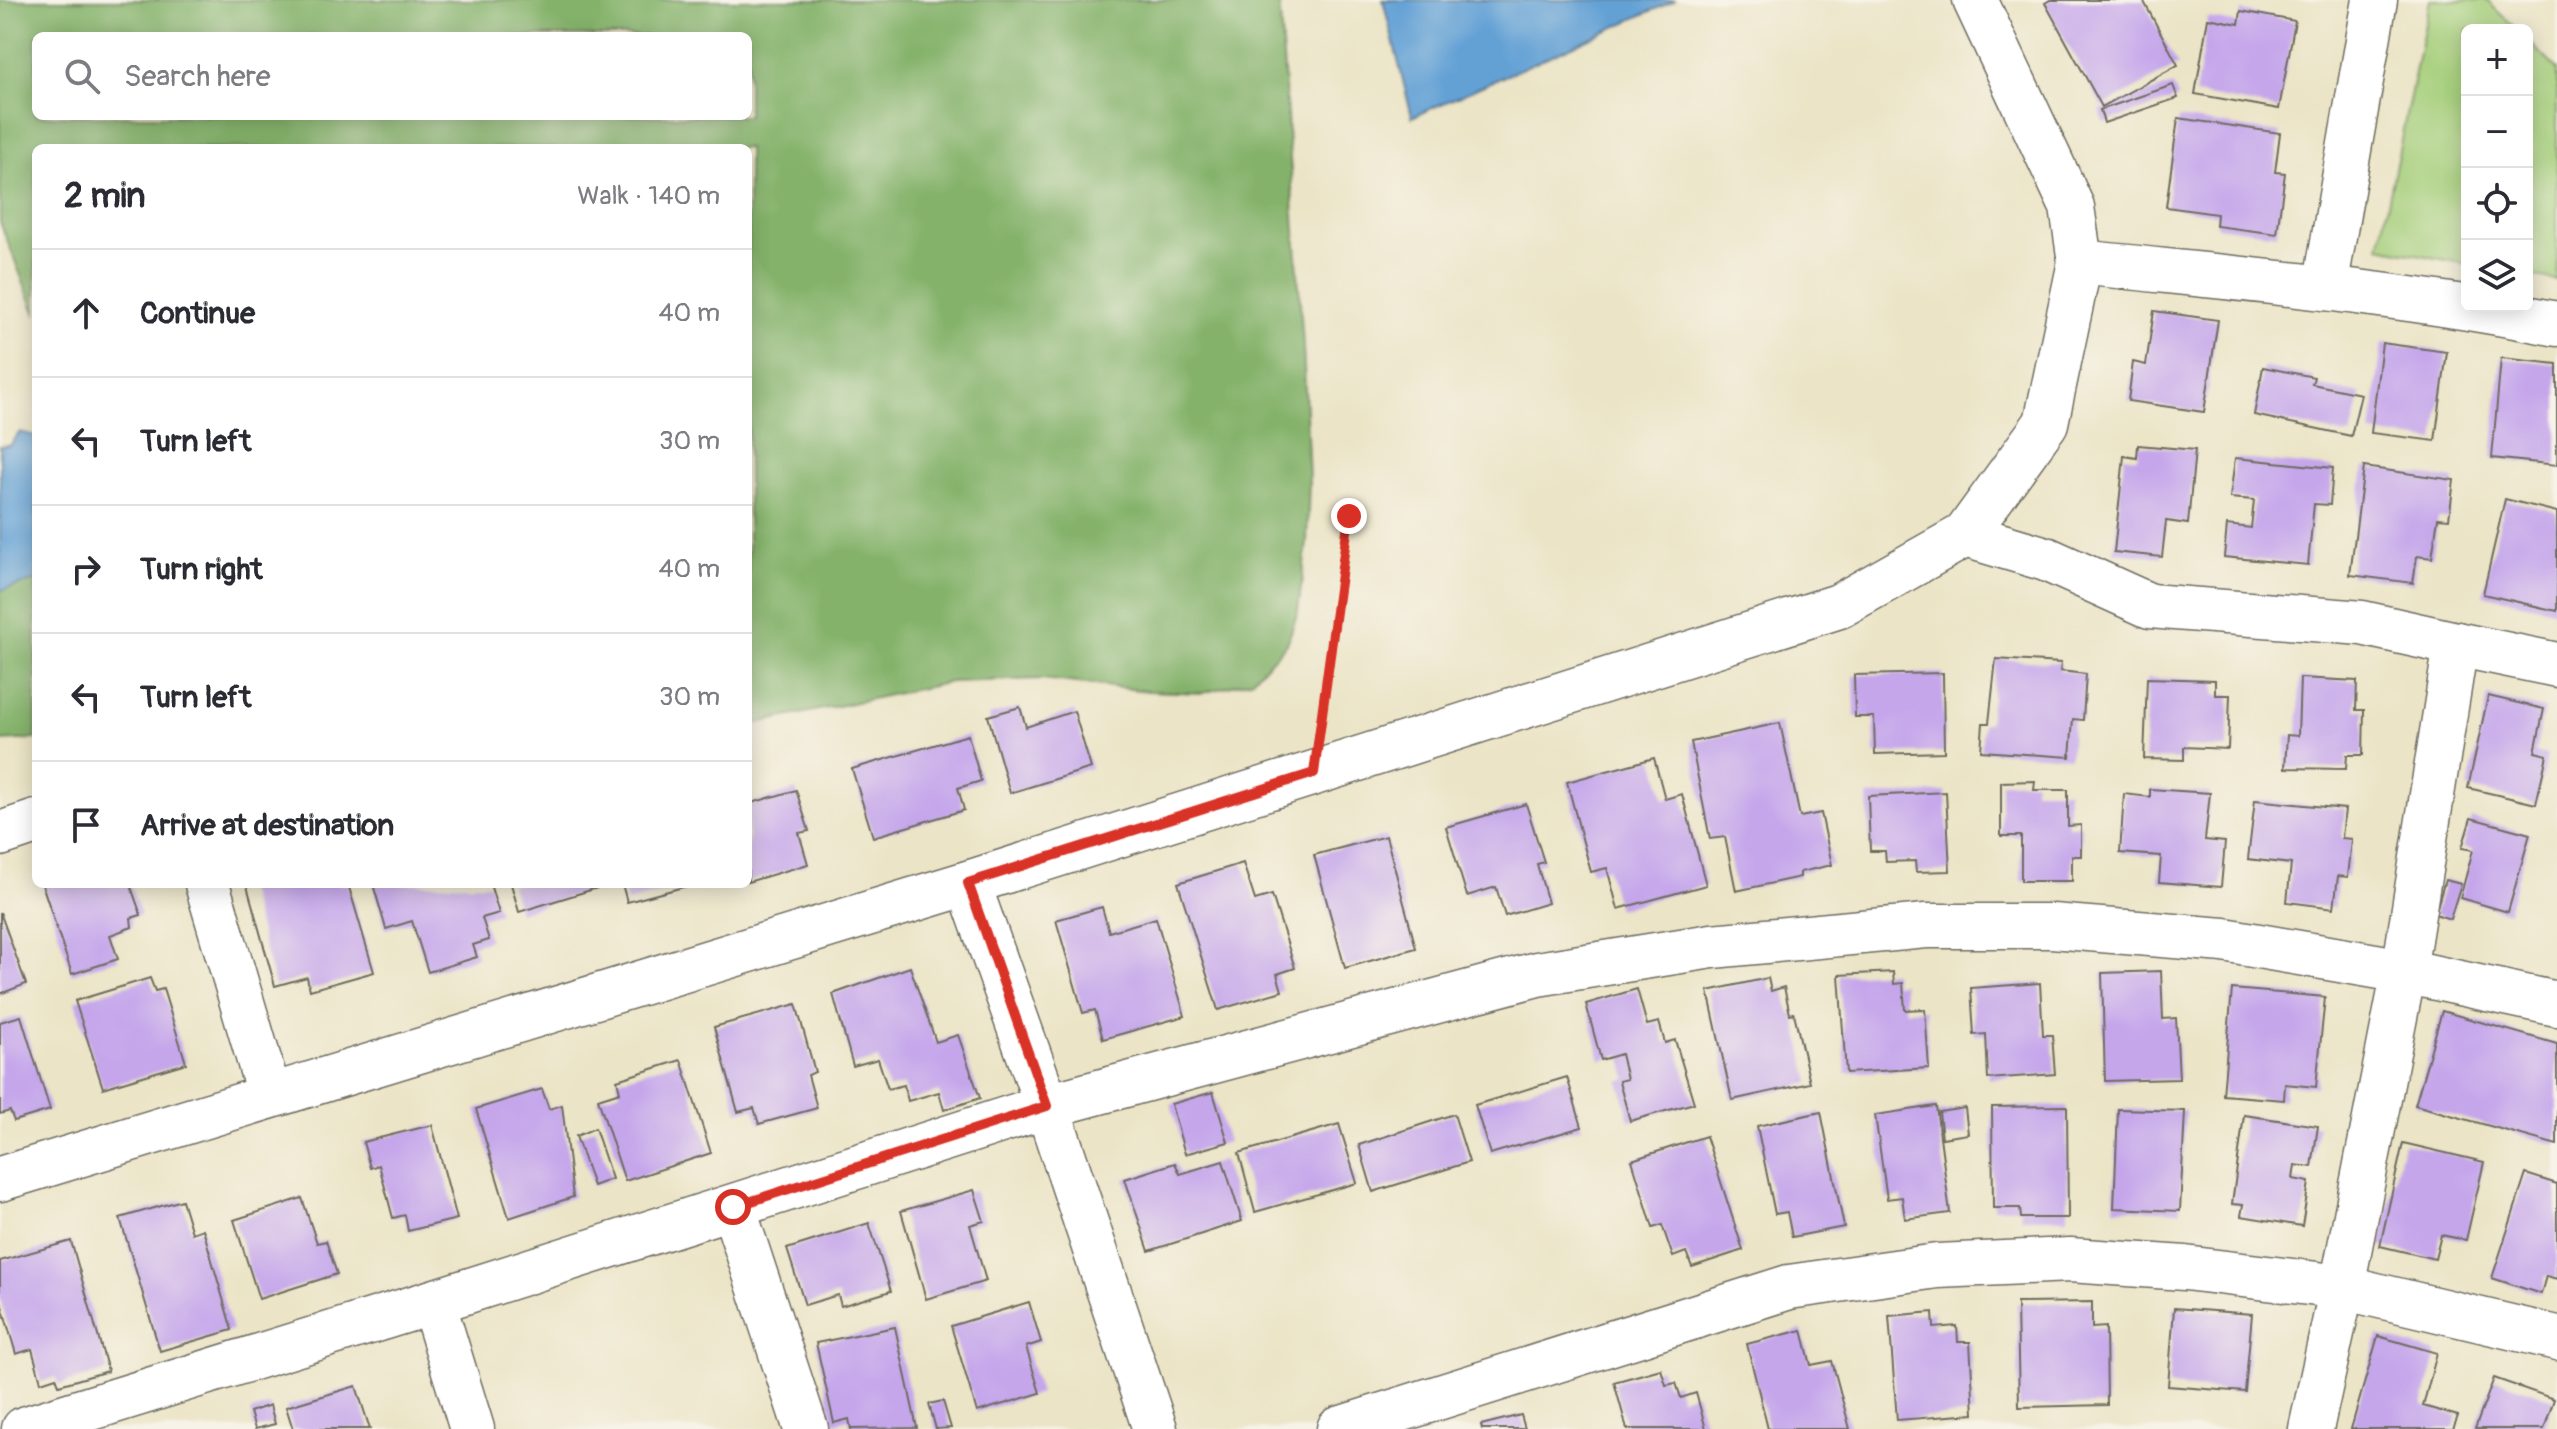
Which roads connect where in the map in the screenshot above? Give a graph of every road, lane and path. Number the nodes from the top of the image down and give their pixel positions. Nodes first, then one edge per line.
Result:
1 (1975, 0) edge
2 (2375, 0) edge
3 (2080, 262) junction
4 (2325, 288) junction
5 (2557, 324) edge
6 (1349, 516) dead end
7 (1965, 535) junction
8 (2456, 644) junction
9 (2557, 665) edge
10 (1314, 773) junction
11 (32, 823) edge
12 (0, 834) edge
13 (968, 883) junction
14 (208, 888) edge
15 (2404, 971) junction
16 (2557, 1004) edge
17 (269, 1094) junction
18 (1047, 1106) junction
19 (0, 1179) edge
20 (733, 1207) junction
21 (2342, 1287) junction
22 (433, 1302) junction
23 (2557, 1338) edge
24 (118, 1415) edge
25 (24, 1429) edge
26 (472, 1429) edge
27 (806, 1429) edge
28 (1155, 1429) edge
29 (1339, 1429) edge
30 (2311, 1429) edge

1 - 3 street
2 - 4 street
3 - 4 street
3 - 7 street
4 - 5 street
6 - 10 path
7 - 8 street
7 - 10 street
8 - 9 street
8 - 15 street
10 - 13 street
11 - 12 street
13 - 17 street
13 - 18 street
14 - 17 street
15 - 16 street
15 - 18 street
15 - 21 street
17 - 19 street
18 - 20 street
18 - 28 street
20 - 22 street
20 - 27 street
21 - 23 street
21 - 29 street
21 - 30 street
22 - 24 street
22 - 26 street
24 - 25 street

